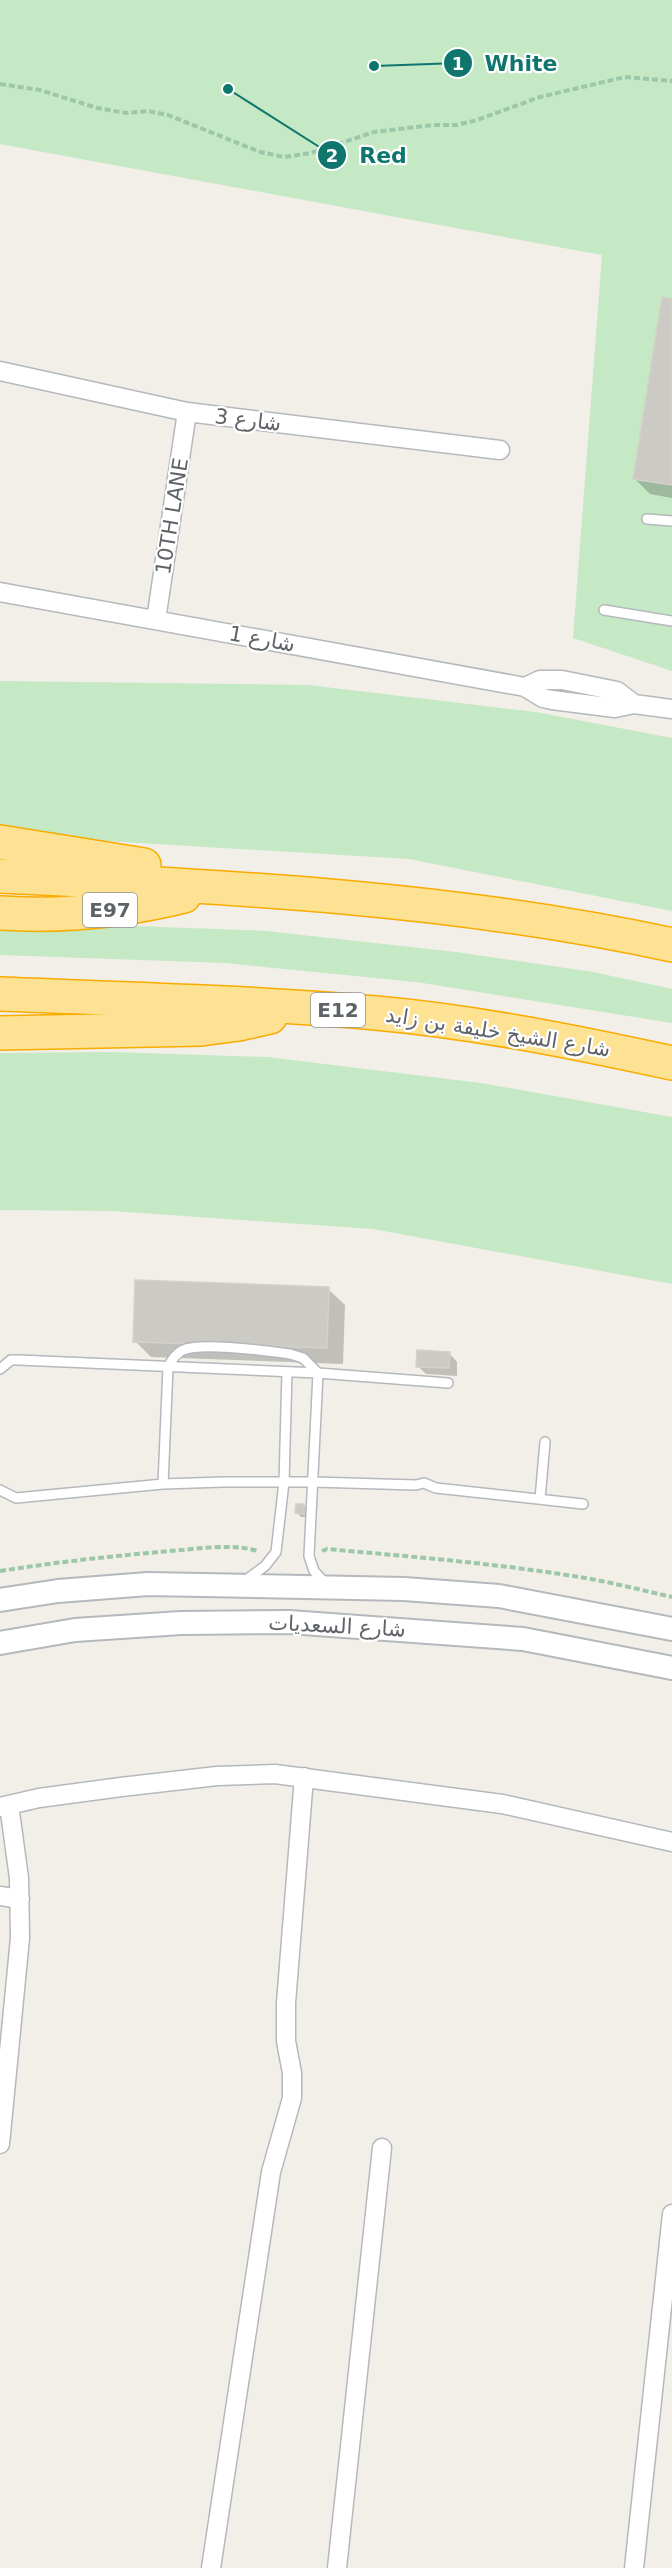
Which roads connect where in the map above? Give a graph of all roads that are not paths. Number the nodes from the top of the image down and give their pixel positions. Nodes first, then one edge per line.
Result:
1 (0, 371) edge
2 (187, 412) junction
3 (500, 450) dead end
4 (647, 519) dead end
5 (672, 521) edge
6 (0, 592) edge
7 (604, 609) dead end
8 (156, 620) junction
9 (672, 621) edge
10 (672, 709) edge
11 (0, 842) edge
12 (0, 876) edge
13 (217, 886) junction
14 (0, 913) edge
15 (672, 945) edge
16 (0, 994) edge
17 (300, 1007) junction
18 (0, 1034) edge
19 (672, 1063) edge
20 (168, 1367) junction
21 (0, 1369) edge
22 (287, 1372) junction
23 (318, 1373) junction
24 (448, 1383) dead end
25 (545, 1442) dead end
26 (284, 1482) junction
27 (314, 1482) junction
28 (164, 1484) junction
29 (1, 1493) edge
30 (540, 1499) junction
31 (583, 1504) dead end
32 (236, 1586) junction
33 (330, 1587) junction
34 (0, 1600) edge
35 (672, 1629) edge
36 (0, 1643) edge
37 (672, 1668) edge
38 (304, 1777) junction
39 (4, 1806) edge
40 (672, 1842) edge
41 (0, 1896) edge
42 (20, 1899) junction
43 (0, 2144) edge
44 (382, 2148) dead end
45 (672, 2214) edge
46 (211, 2568) edge
47 (337, 2568) edge
48 (634, 2568) edge

1 - 2 street, شارع 3
2 - 3 street, شارع 3
2 - 8 street, 10TH LANE
4 - 5 lane
6 - 8 street, شارع 1
7 - 9 lane
8 - 10 street, شارع 1
11 - 13 highway
12 - 13 highway
13 - 14 highway, E97
13 - 15 highway
16 - 17 highway, شارع الشيخ خليفة بن زايد / E12
17 - 18 highway
17 - 19 highway, شارع الشيخ خليفة بن زايد / E12
20 - 21 lane
20 - 22 lane
20 - 23 lane
20 - 28 lane
22 - 23 lane
22 - 26 lane
23 - 24 lane
23 - 27 lane
25 - 30 lane
26 - 27 lane
26 - 28 lane
26 - 32 lane
27 - 30 lane
27 - 33 lane
28 - 29 lane
30 - 31 lane
32 - 33 street, شارع السعديات
32 - 34 street, شارع السعديات
33 - 35 street, شارع السعديات
36 - 37 street, شارع السعديات
38 - 39 street
38 - 40 street
38 - 46 street
39 - 42 street
41 - 42 street
42 - 43 street
44 - 47 street
45 - 48 street

